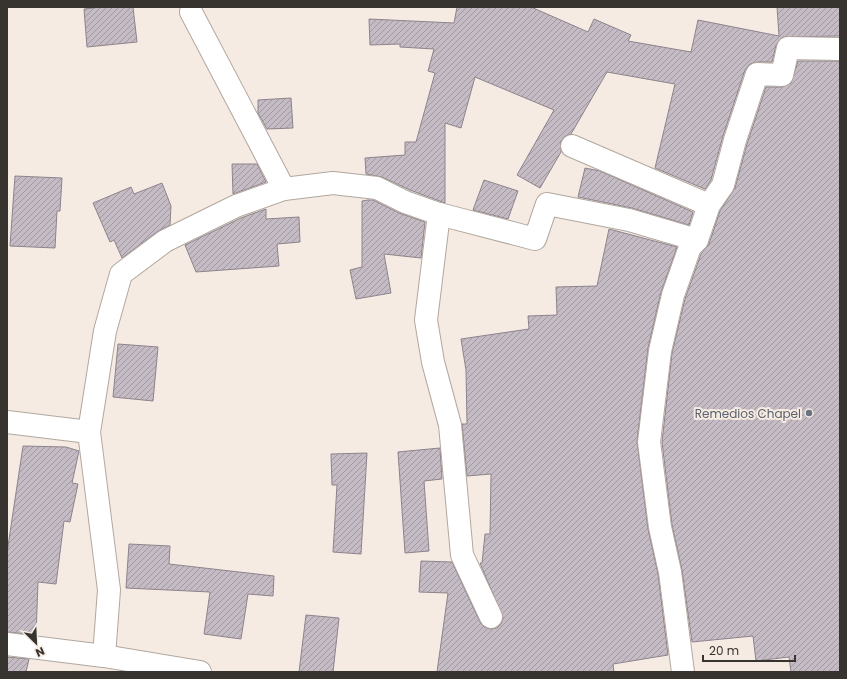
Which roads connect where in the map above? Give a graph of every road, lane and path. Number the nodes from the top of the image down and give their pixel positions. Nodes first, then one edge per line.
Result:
1 (191, 12) dead end
2 (840, 50) edge
3 (572, 146) dead end
4 (284, 189) junction
5 (709, 205) junction
6 (439, 214) junction
7 (697, 240) junction
8 (7, 422) edge
9 (89, 432) junction
10 (491, 617) dead end
11 (7, 644) edge
12 (104, 656) junction
13 (200, 672) edge
14 (683, 672) edge

1 - 4 street
2 - 5 street
3 - 5 street
4 - 6 street
4 - 9 street
5 - 7 street
6 - 7 street
6 - 10 street
7 - 14 street
8 - 9 street
9 - 12 street
11 - 12 street
12 - 13 street

